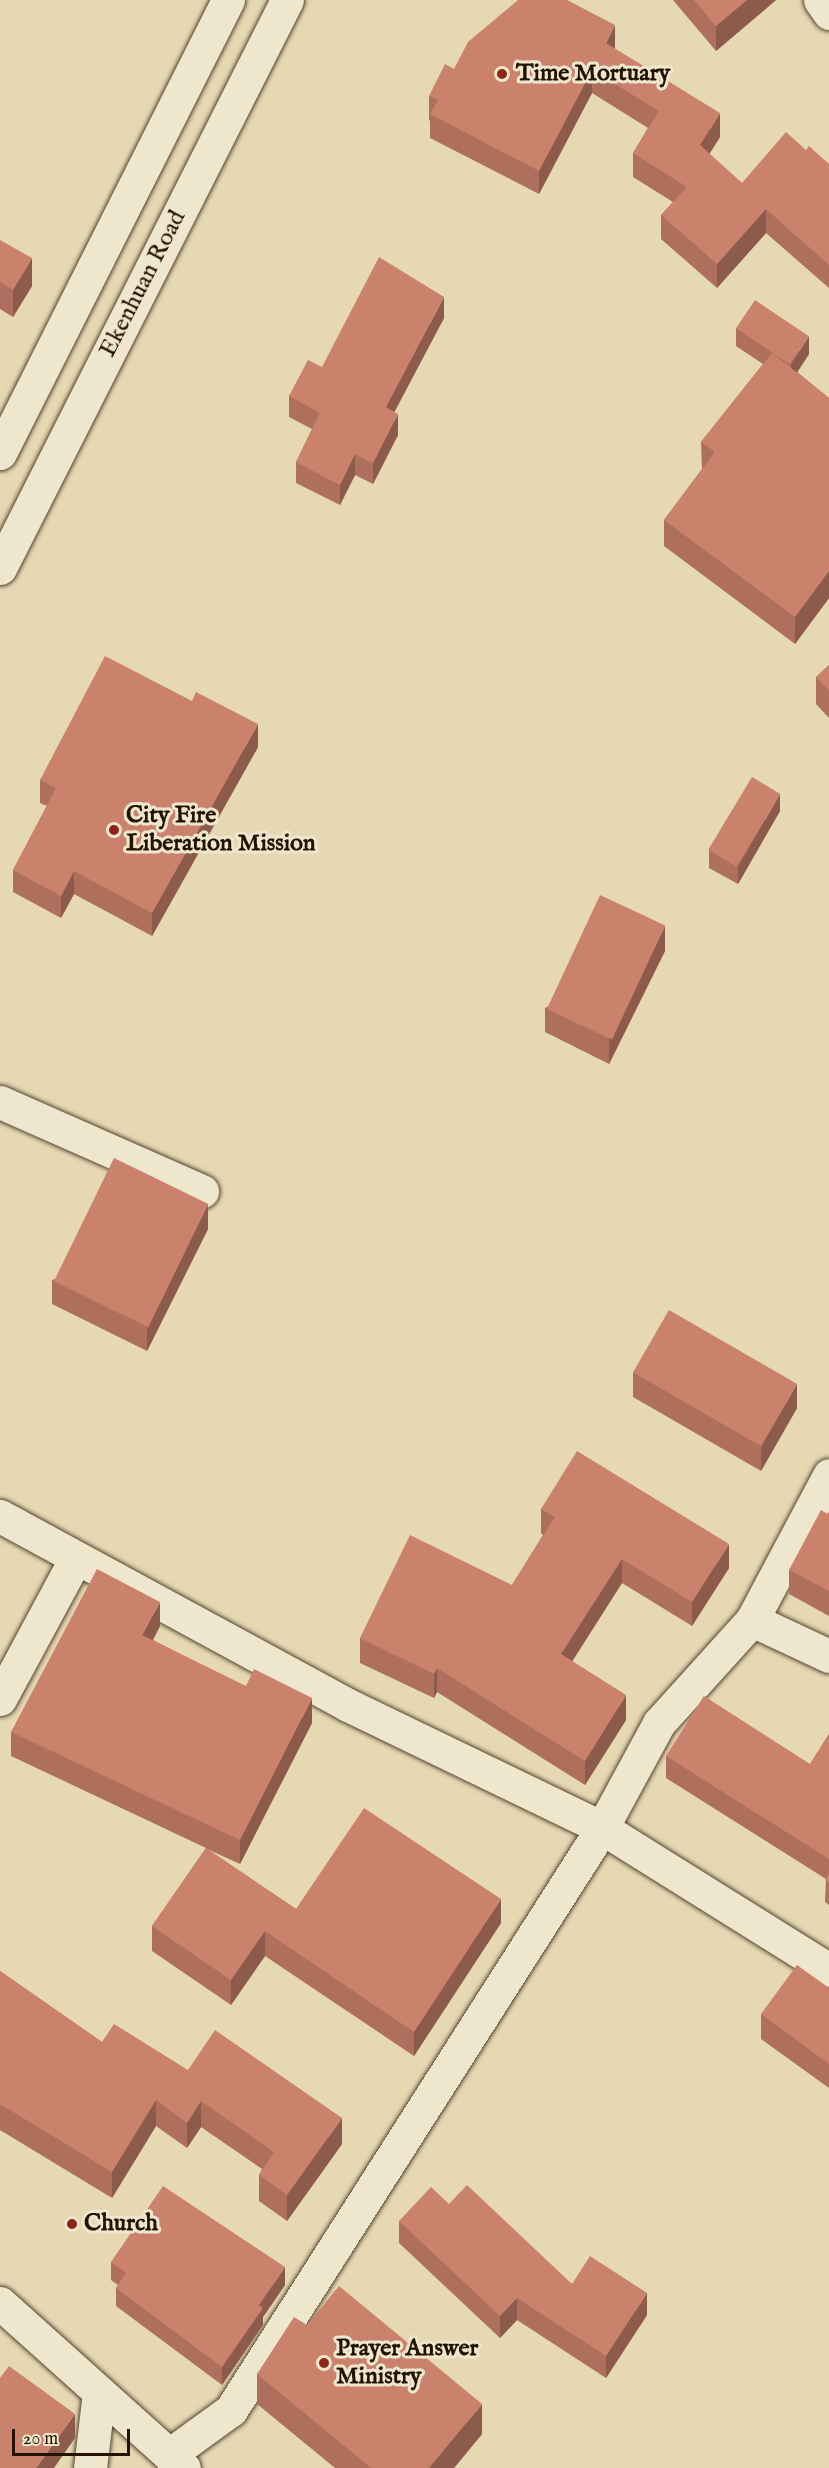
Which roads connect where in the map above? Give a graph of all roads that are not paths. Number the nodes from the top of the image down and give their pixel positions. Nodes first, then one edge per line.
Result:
1 (228, 0) edge
2 (287, 0) edge
3 (820, 0) edge
4 (829, 13) edge
5 (0, 453) edge
6 (0, 568) edge
7 (0, 1102) edge
8 (202, 1191) dead end
9 (829, 1475) edge
10 (0, 1516) edge
11 (75, 1560) junction
12 (752, 1620) junction
13 (829, 1656) edge
14 (0, 1699) edge
15 (602, 1828) junction
16 (829, 1970) edge
17 (0, 2303) edge
18 (99, 2393) junction
19 (176, 2461) edge
20 (90, 2468) edge

1 - 5 street, Ekenhuan Road
2 - 6 street, Ekenhuan Road
3 - 4 street
7 - 8 street
9 - 12 street
10 - 11 street
11 - 14 street
11 - 15 street
12 - 13 street
12 - 15 street
15 - 16 street
15 - 19 street
17 - 18 street
18 - 19 street
18 - 20 street

